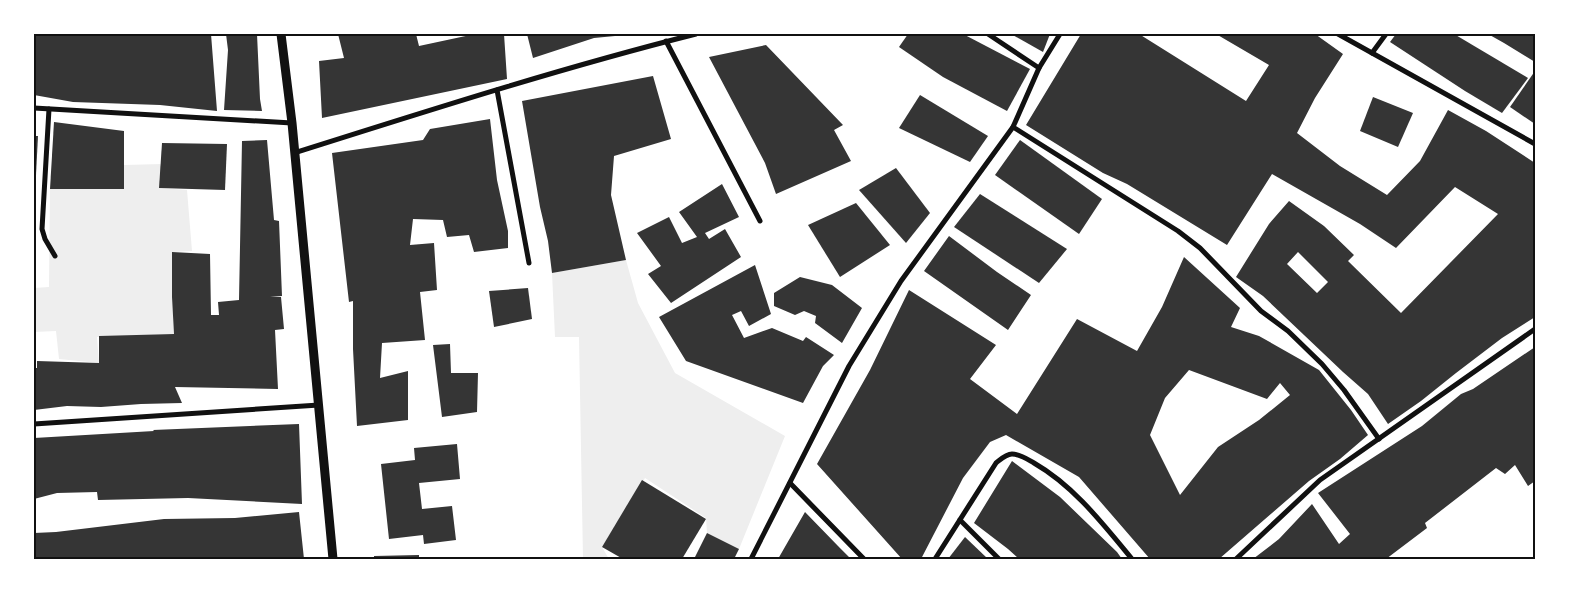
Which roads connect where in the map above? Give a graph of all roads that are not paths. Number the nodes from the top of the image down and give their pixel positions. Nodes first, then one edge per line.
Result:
1 (281, 34) edge
2 (696, 34) edge
3 (988, 34) edge
4 (1060, 34) edge
5 (1338, 34) edge
6 (1386, 34) edge
7 (666, 41) junction
8 (1372, 53) junction
9 (1040, 68) junction
10 (497, 90) junction
11 (34, 108) edge
12 (49, 109) junction
13 (292, 124) junction
14 (1013, 127) junction
15 (1535, 144) edge
16 (294, 153) junction
17 (760, 221) dead end
18 (55, 256) dead end
19 (529, 263) dead end
20 (1535, 329) edge
21 (320, 405) junction
22 (34, 424) edge
23 (1379, 439) junction
24 (790, 482) junction
25 (960, 520) junction
26 (333, 559) edge
27 (751, 559) edge
28 (864, 559) edge
29 (935, 559) edge
30 (999, 559) edge
31 (1132, 559) edge
32 (1236, 559) edge

1 - 13 street
2 - 7 street
3 - 9 street
4 - 9 street
5 - 8 street
6 - 8 street
7 - 10 street
7 - 17 street
8 - 15 street
9 - 14 street
10 - 16 street
10 - 19 street
11 - 12 street
12 - 13 street
12 - 18 street
13 - 16 street
14 - 23 street
14 - 24 street
16 - 21 street
20 - 23 street
21 - 22 street
21 - 26 street
23 - 32 street
24 - 27 street
24 - 28 street
25 - 29 street
25 - 30 street
25 - 31 street

